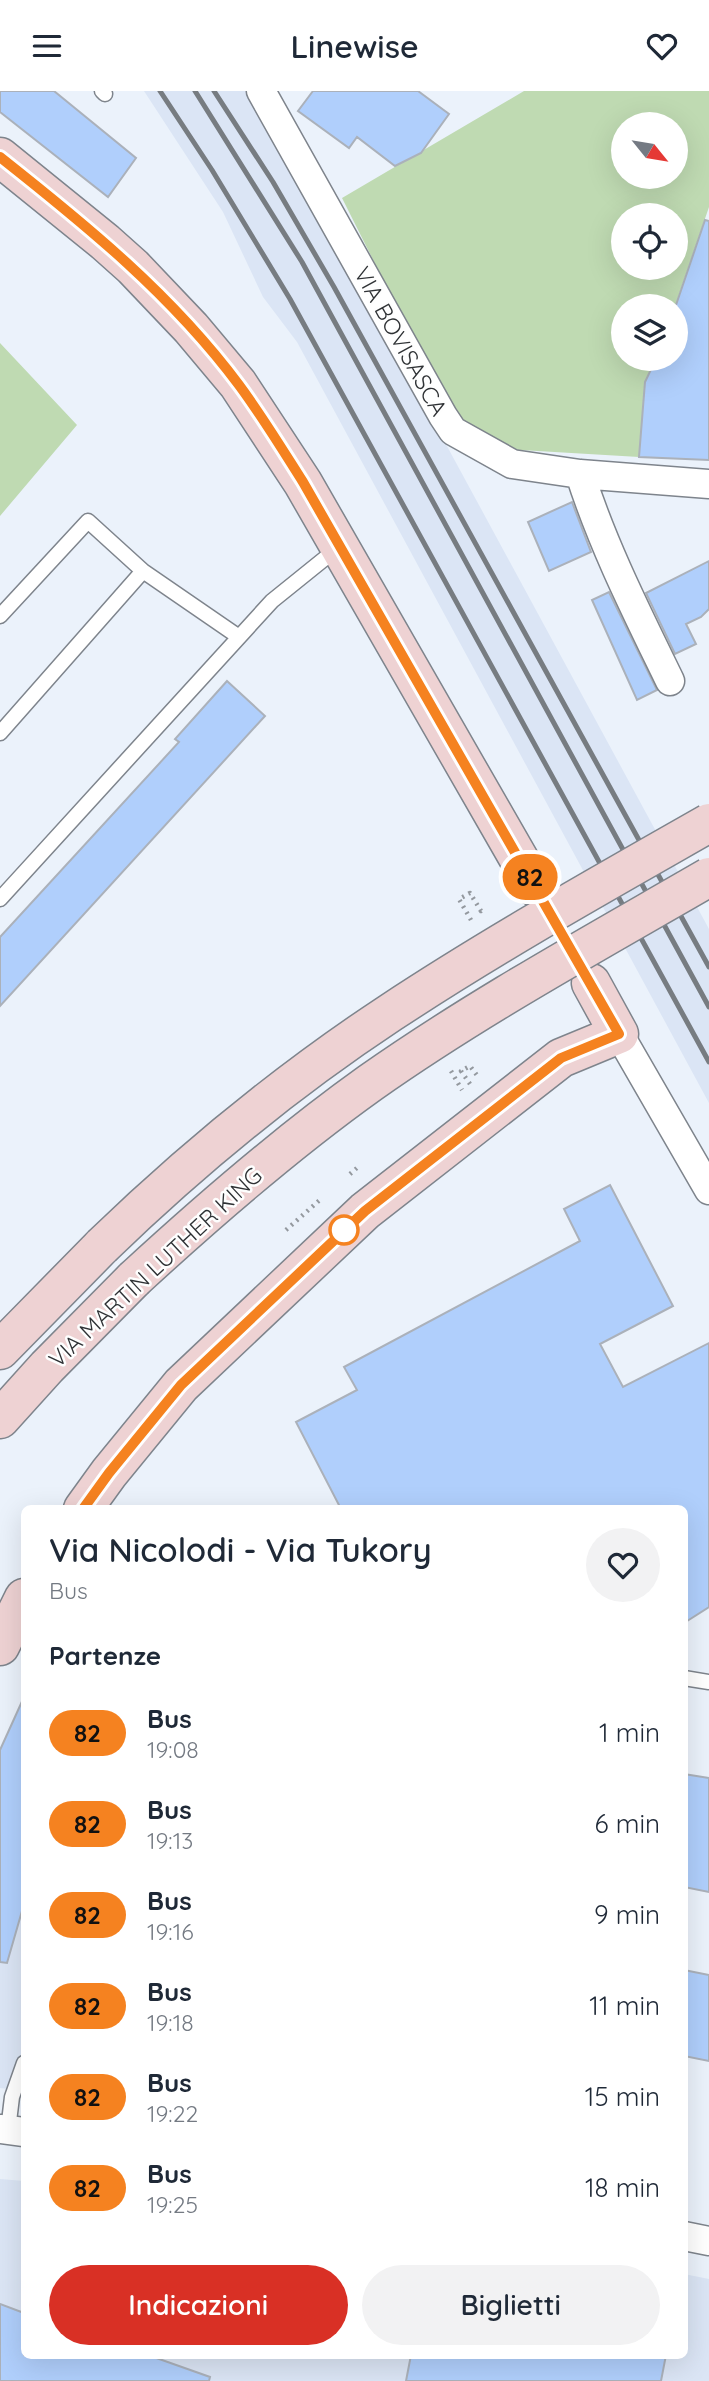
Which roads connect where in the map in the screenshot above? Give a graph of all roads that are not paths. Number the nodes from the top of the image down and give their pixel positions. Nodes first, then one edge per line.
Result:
1 (261, 91) edge
2 (0, 157) edge
3 (580, 474) junction
4 (709, 484) edge
5 (340, 547) junction
6 (144, 571) junction
7 (0, 616) edge
8 (239, 637) junction
9 (670, 681) dead end
10 (0, 733) edge
11 (709, 823) edge
12 (709, 877) edge
13 (535, 887) dead end
14 (0, 899) edge
15 (591, 983) dead end
16 (619, 1034) junction
17 (709, 1190) edge
18 (0, 1350) edge
19 (0, 1419) edge
20 (86, 1505) edge
21 (21, 1604) edge
22 (0, 1646) edge
23 (688, 1679) edge
24 (709, 1682) edge
25 (21, 2072) edge
26 (11, 2130) edge
27 (688, 2237) edge
28 (709, 2241) edge

1 - 3 street, VIA BOVISASCA
2 - 5 street
3 - 4 street, VIA BOVISASCA
3 - 9 street
5 - 8 lane
5 - 13 street
6 - 7 lane
6 - 8 lane
6 - 10 lane
8 - 14 lane
11 - 18 street, VIA MARTIN LUTHER KING, bridge
12 - 19 street, VIA MARTIN LUTHER KING, bridge
15 - 16 street
16 - 17 street
16 - 20 street
21 - 22 street
23 - 24 lane
25 - 26 lane
27 - 28 street

